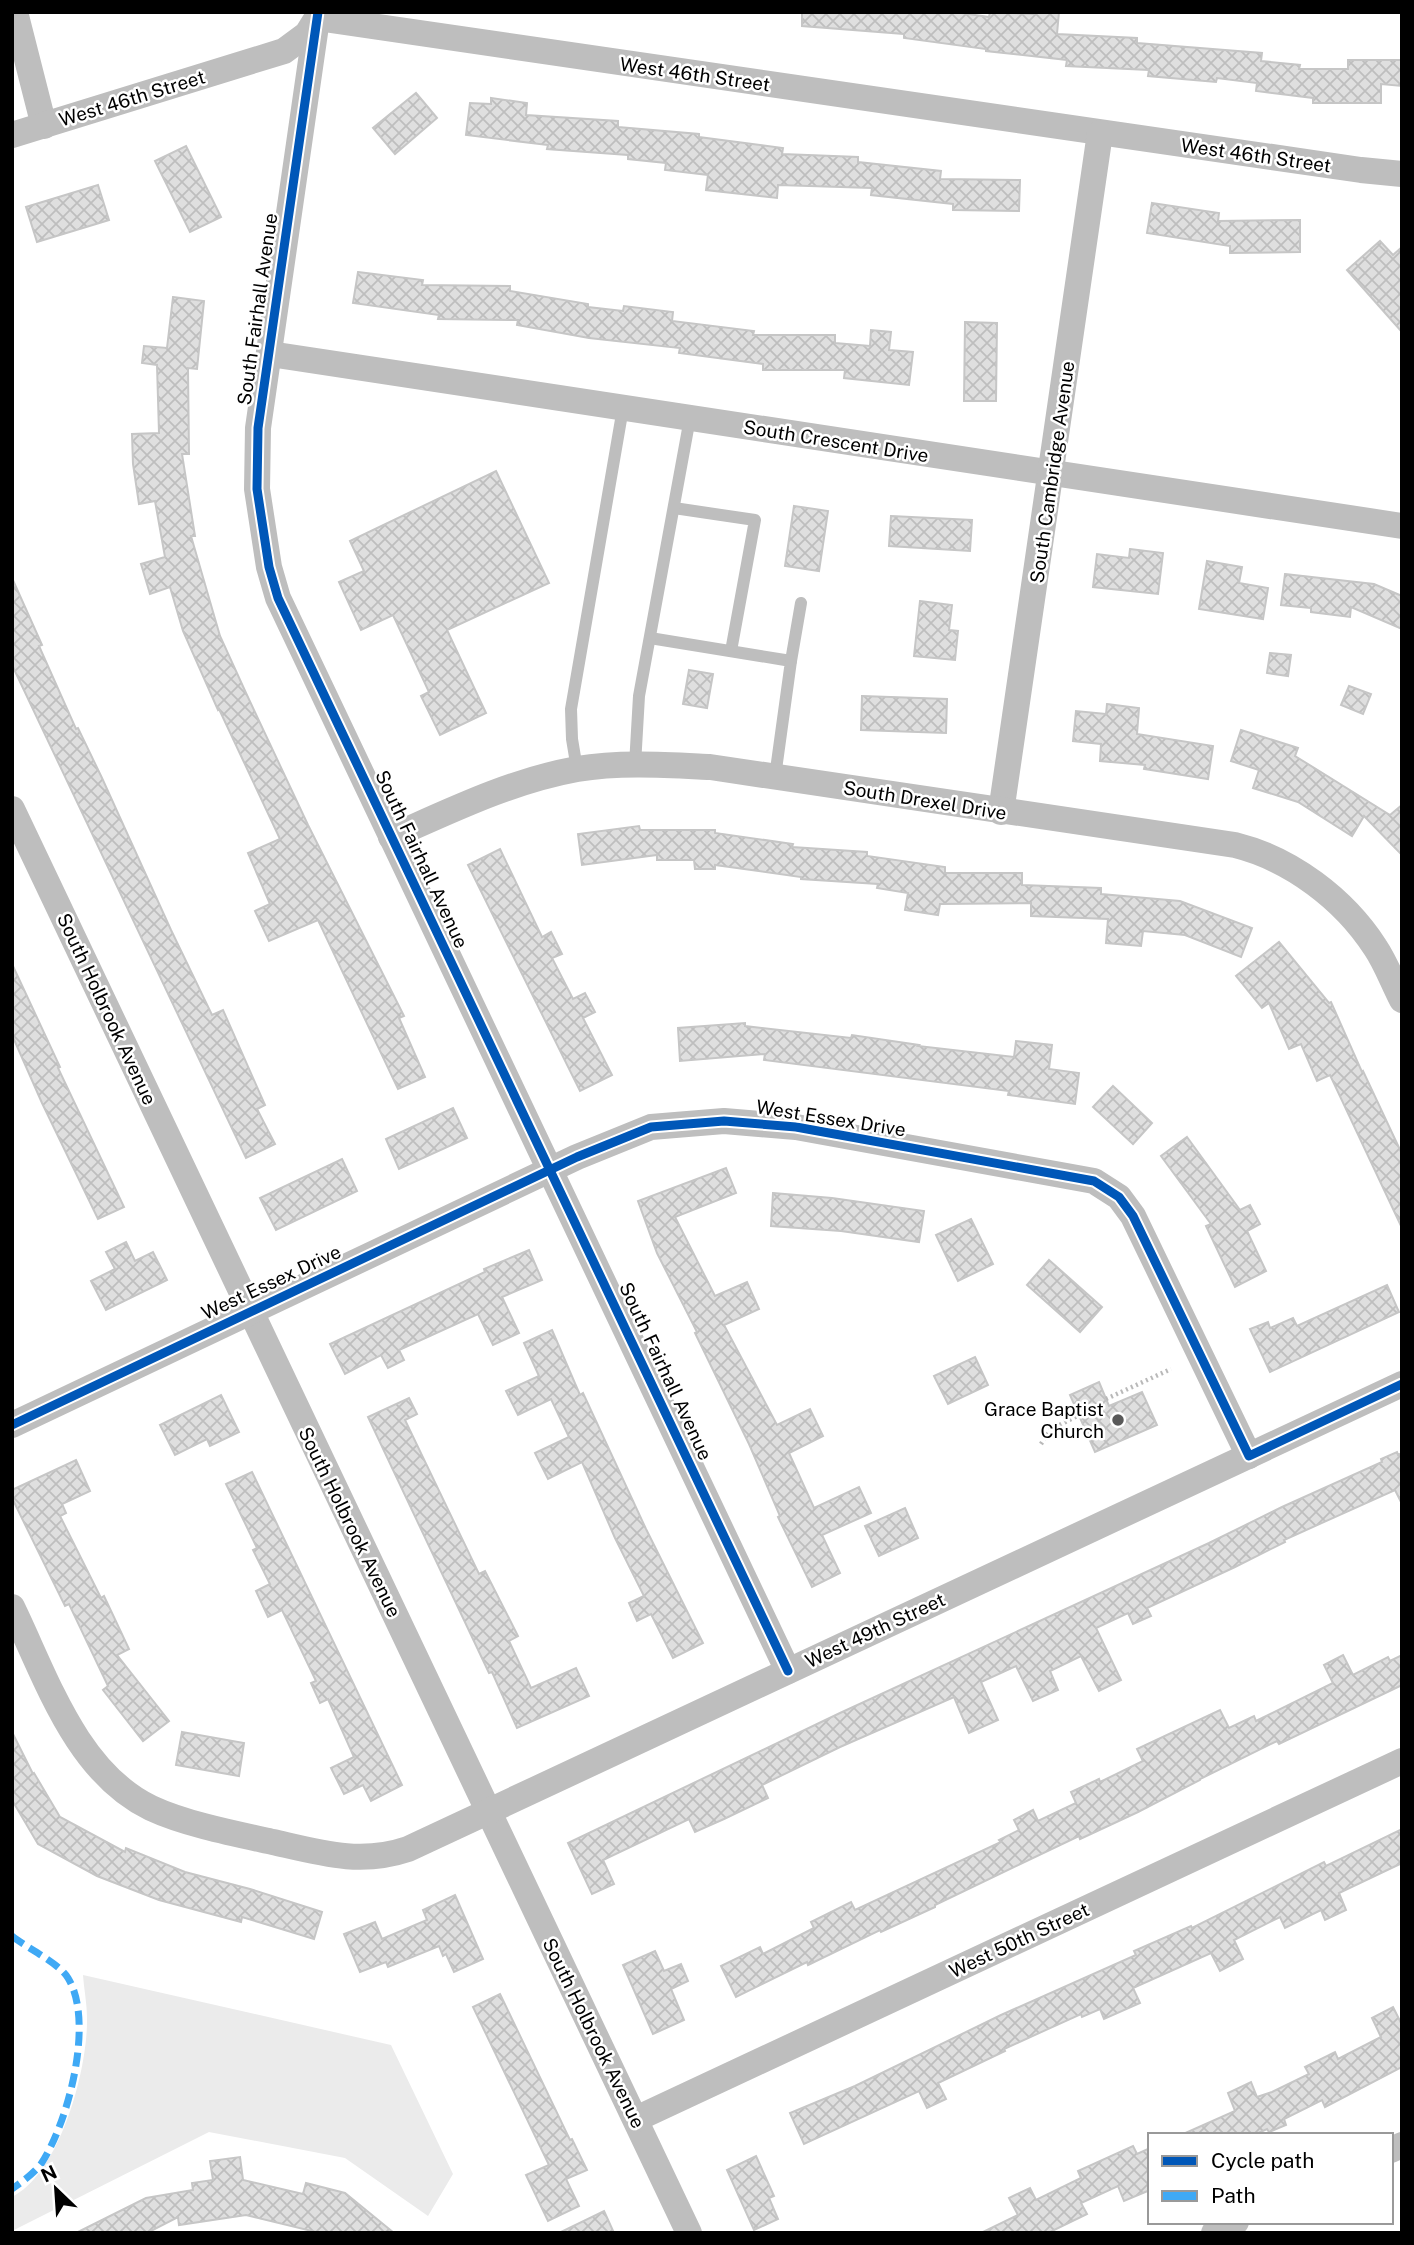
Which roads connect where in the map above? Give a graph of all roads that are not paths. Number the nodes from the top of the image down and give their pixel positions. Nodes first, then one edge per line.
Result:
1 (15, 12) edge
2 (317, 15) edge
3 (44, 125) junction
4 (1100, 133) junction
5 (12, 135) edge
6 (1402, 174) edge
7 (270, 354) junction
8 (623, 408) junction
9 (690, 418) junction
10 (1052, 474) junction
11 (674, 508) junction
12 (1402, 526) edge
13 (802, 603) dead end
14 (650, 638) junction
15 (731, 651) junction
16 (791, 661) junction
17 (635, 765) junction
18 (577, 769) junction
19 (775, 777) junction
20 (12, 809) edge
21 (1002, 812) junction
22 (391, 837) junction
23 (1402, 1000) edge
24 (551, 1170) junction
25 (249, 1312) junction
26 (1402, 1384) edge
27 (12, 1425) edge
28 (1249, 1456) junction
29 (12, 1607) edge
30 (788, 1671) junction
31 (1402, 1760) edge
32 (488, 1811) junction
33 (636, 2119) junction
34 (1232, 2224) edge
35 (689, 2233) edge
36 (1214, 2233) edge

1 - 3 street
2 - 3 street, West 46th Street
2 - 4 street, West 46th Street
2 - 7 street, South Fairhall Avenue
3 - 5 street, West 46th Street
4 - 6 street, West 46th Street
4 - 10 street, South Cambridge Avenue
7 - 8 street, South Crescent Drive
7 - 22 street, South Fairhall Avenue
8 - 9 street, South Crescent Drive
8 - 18 lane
9 - 10 street, South Crescent Drive
9 - 11 lane
10 - 12 street, South Crescent Drive
10 - 21 street, South Cambridge Avenue
11 - 14 lane
11 - 15 lane
13 - 16 lane
14 - 15 lane
14 - 17 lane
15 - 16 lane
16 - 19 lane
17 - 18 street, South Drexel Drive
17 - 19 street, South Drexel Drive
18 - 22 street, South Drexel Drive
19 - 21 street, South Drexel Drive
20 - 25 street, South Holbrook Avenue
21 - 23 street, South Drexel Drive
22 - 24 street, South Fairhall Avenue
24 - 25 street, West Essex Drive
24 - 28 street, West Essex Drive
24 - 30 street, South Fairhall Avenue
25 - 27 street, West Essex Drive
25 - 32 street, South Holbrook Avenue
26 - 28 street, West 49th Street
28 - 30 street, West 49th Street
29 - 32 street, West 49th Street
30 - 32 street, West 49th Street
31 - 33 street, West 50th Street
32 - 33 street, South Holbrook Avenue
33 - 35 street, South Holbrook Avenue
34 - 36 street

